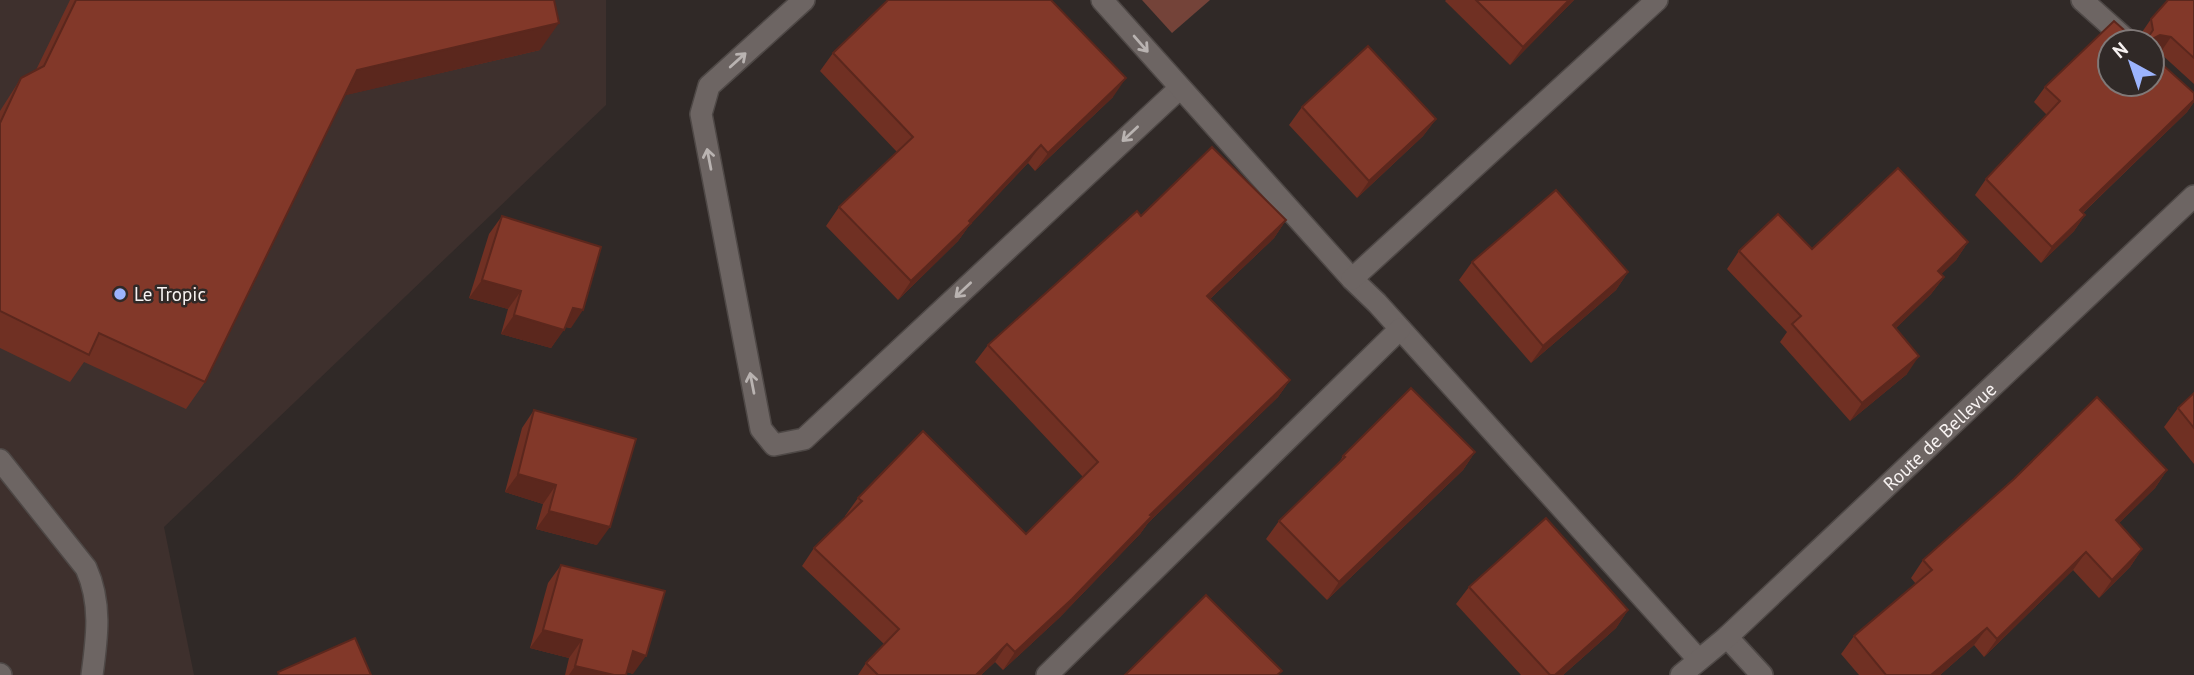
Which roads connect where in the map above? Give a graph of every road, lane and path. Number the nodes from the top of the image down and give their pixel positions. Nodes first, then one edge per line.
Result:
1 (804, 0) edge
2 (1102, 0) edge
3 (1657, 0) edge
4 (2082, 0) edge
5 (2113, 28) edge
6 (1180, 88) junction
7 (2194, 196) edge
8 (1352, 279) junction
9 (1400, 329) junction
10 (0, 460) edge
11 (1727, 637) junction
12 (1698, 659) junction
13 (92, 675) edge
14 (1047, 675) edge
15 (1681, 675) edge
16 (1762, 675) edge

6 -> 1 street
2 -> 6 street
3 - 8 street
4 - 5 street
6 - 8 street
7 - 11 street, Route de Bellevue
8 - 9 street
9 - 12 street
9 - 14 street
10 - 13 street
11 - 12 street, Route de Bellevue
11 - 16 street
12 - 15 street, Route de Bellevue

